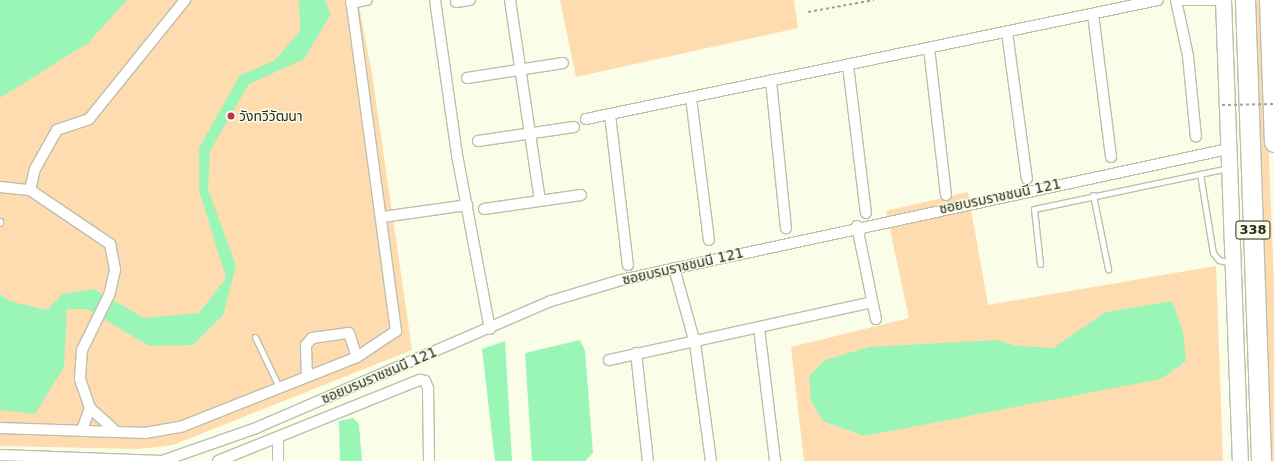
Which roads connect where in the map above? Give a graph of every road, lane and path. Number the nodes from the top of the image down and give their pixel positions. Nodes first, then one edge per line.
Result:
1 (185, 0) edge
2 (367, 0) edge
3 (435, 0) edge
4 (470, 0) edge
5 (510, 0) edge
6 (874, 0) edge
7 (1158, 0) edge
8 (1176, 0) edge
9 (1181, 0) edge
10 (1222, 0) edge
11 (1245, 0) edge
12 (1269, 0) edge
13 (351, 1) edge
14 (456, 2) dead end
15 (808, 12) dead end
16 (1093, 14) junction
17 (1007, 32) junction
18 (929, 48) junction
19 (563, 63) dead end
20 (848, 65) junction
21 (520, 70) junction
22 (467, 78) dead end
23 (771, 81) junction
24 (691, 98) junction
25 (1274, 104) edge
26 (1222, 105) dead end
27 (610, 115) junction
28 (586, 120) dead end
29 (574, 127) dead end
30 (529, 133) junction
31 (1196, 137) dead end
32 (478, 141) dead end
33 (1274, 142) edge
34 (1228, 149) junction
35 (1111, 157) dead end
36 (1229, 168) junction
37 (1200, 174) junction
38 (1027, 179) dead end
39 (1, 188) edge
40 (30, 190) junction
41 (582, 195) dead end
42 (946, 195) dead end
43 (1093, 195) junction
44 (540, 201) junction
45 (467, 205) junction
46 (484, 209) dead end
47 (866, 213) dead end
48 (382, 217) junction
49 (857, 226) junction
50 (786, 228) dead end
51 (709, 240) dead end
52 (1040, 264) dead end
53 (1232, 264) junction
54 (628, 265) dead end
55 (674, 268) junction
56 (1108, 269) dead end
57 (872, 302) junction
58 (876, 319) dead end
59 (490, 328) junction
60 (759, 328) junction
61 (255, 337) dead end
62 (694, 343) junction
63 (636, 353) junction
64 (357, 357) junction
65 (609, 360) dead end
66 (308, 376) junction
67 (279, 387) junction
68 (90, 408) junction
69 (0, 428) edge
70 (113, 429) junction
71 (82, 430) junction
72 (278, 437) junction
73 (0, 455) edge
74 (162, 461) edge
75 (218, 461) edge
76 (278, 461) edge
77 (429, 461) edge
78 (648, 461) edge
79 (710, 461) edge
80 (775, 461) edge
81 (1240, 461) edge
82 (1261, 461) edge

1 - 40 street
2 - 13 street
3 - 45 street
4 - 14 street
5 - 21 street
6 - 15 path
7 - 16 street
8 - 31 street
9 - 10 street
10 - 34 main road, 338
11 - 82 highway, 338
12 - 33 highway
13 - 48 street
16 - 17 street
16 - 35 street
17 - 18 street
17 - 38 street
18 - 20 street
18 - 42 street
19 - 21 street
20 - 23 street
20 - 47 street
21 - 22 street
21 - 30 street
23 - 24 street
23 - 50 street
24 - 27 street
24 - 51 street
25 - 26 path, bridge
27 - 28 street
27 - 54 street
29 - 30 street
30 - 32 street
30 - 44 street
34 - 36 main road, 338
34 - 49 street, ซอยบรมราชชนนี 121
36 - 37 lane
36 - 53 main road, 338
37 - 43 lane
37 - 53 lane
39 - 40 street
40 - 68 street
41 - 44 street
43 - 52 lane
43 - 56 lane
44 - 46 street
45 - 48 street
45 - 59 street
48 - 64 street
49 - 55 street, ซอยบรมราชชนนี 121
49 - 57 street
53 - 81 main road, 338
55 - 59 street, ซอยบรมราชชนนี 121
55 - 62 street
57 - 58 street
57 - 60 street
59 - 74 street, ซอยบรมราชชนนี 121
60 - 62 street
60 - 80 street
61 - 67 lane
62 - 63 street
62 - 79 street
63 - 65 street
63 - 78 street
64 - 66 street
64 - 66 street
66 - 67 street
67 - 70 street
68 - 70 street
68 - 71 street
69 - 71 street
70 - 71 street
72 - 75 street
72 - 76 street
72 - 77 street
73 - 74 street

